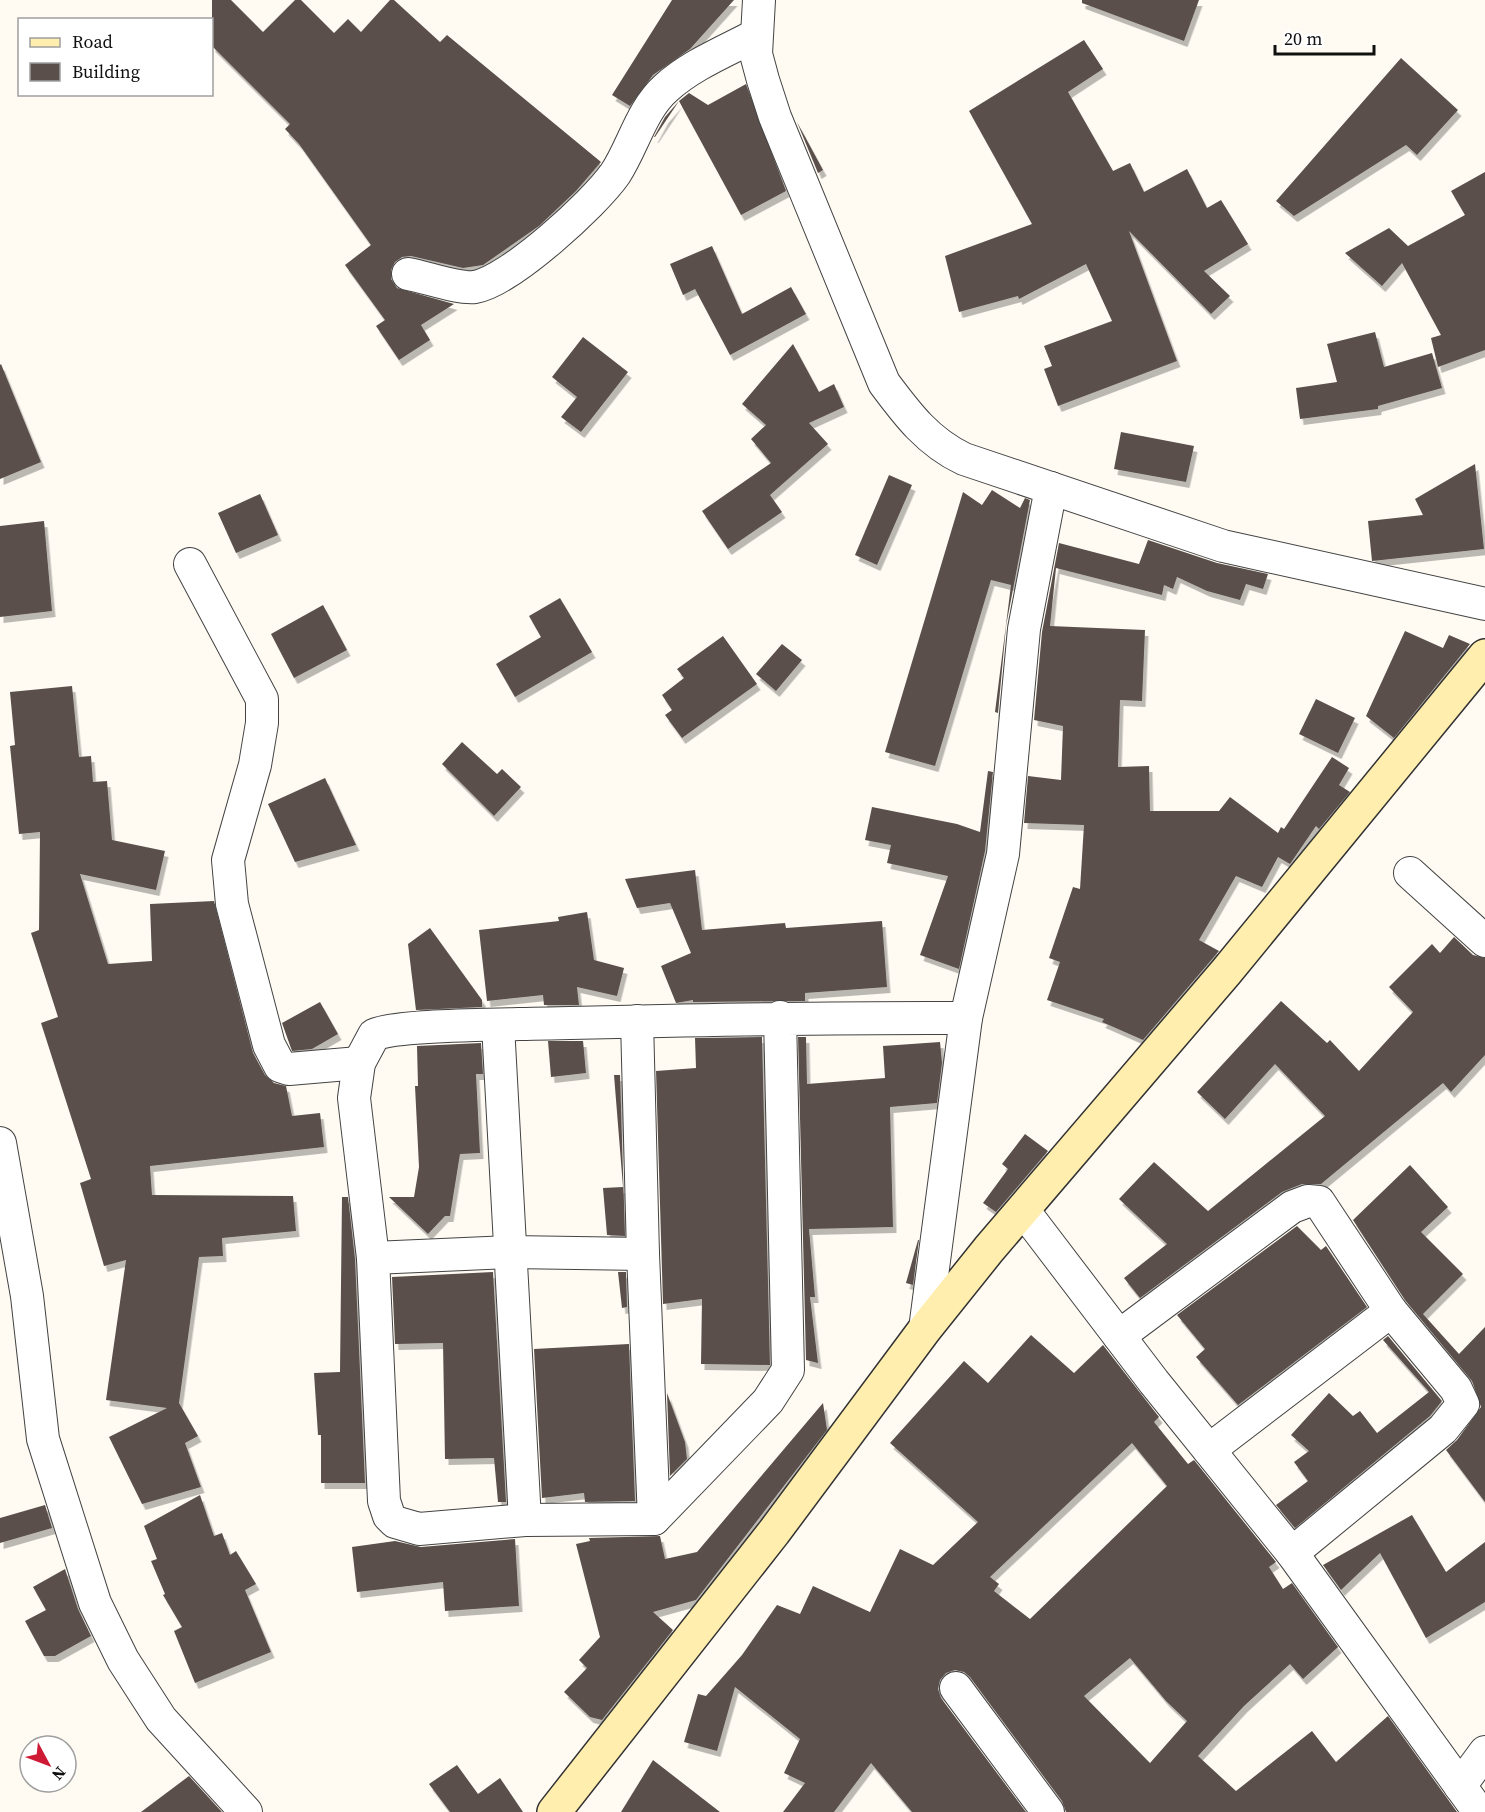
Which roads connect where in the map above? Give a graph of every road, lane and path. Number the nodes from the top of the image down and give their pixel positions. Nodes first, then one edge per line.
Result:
1 (759, 0) edge
2 (756, 34) junction
3 (408, 274) dead end
4 (1051, 488) junction
5 (190, 564) dead end
6 (1485, 604) edge
7 (1485, 656) edge
8 (1410, 873) dead end
9 (1485, 941) edge
10 (780, 1017) junction
11 (966, 1018) junction
12 (638, 1021) junction
13 (498, 1025) junction
14 (359, 1063) junction
15 (0, 1143) edge
16 (1023, 1210) junction
17 (510, 1252) junction
18 (643, 1254) junction
19 (373, 1258) junction
20 (1391, 1311) junction
21 (925, 1329) junction
22 (1119, 1336) junction
23 (1209, 1450) junction
24 (654, 1519) junction
25 (525, 1520) junction
26 (1292, 1553) junction
27 (956, 1688) dead end
28 (1485, 1752) edge
29 (1460, 1786) junction
30 (246, 1812) edge
31 (554, 1812) edge
32 (1048, 1812) edge
33 (1479, 1812) edge

1 - 2 street
2 - 3 street
2 - 4 street
4 - 6 street
4 - 11 street
5 - 14 street
7 - 16 main road
8 - 9 street
10 - 11 street
10 - 12 street
10 - 24 street
11 - 21 street
12 - 13 street
12 - 18 street
13 - 14 street
13 - 17 street
14 - 19 street
15 - 30 street
16 - 21 main road
16 - 22 street
17 - 18 street
17 - 19 street
17 - 25 street
18 - 24 street
19 - 25 street
20 - 22 street
20 - 23 street
20 - 26 street
21 - 31 main road
22 - 23 street
23 - 26 street
24 - 25 street
26 - 29 street
27 - 32 street
28 - 29 street
29 - 33 street

